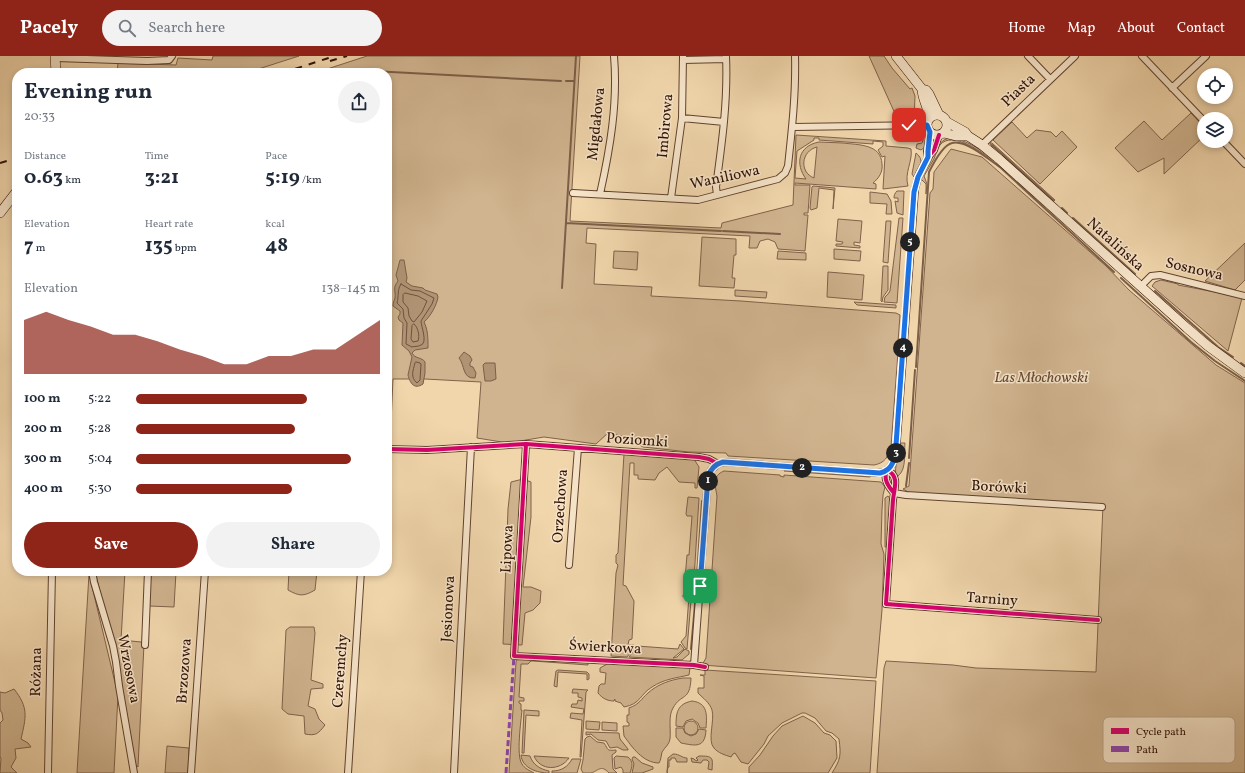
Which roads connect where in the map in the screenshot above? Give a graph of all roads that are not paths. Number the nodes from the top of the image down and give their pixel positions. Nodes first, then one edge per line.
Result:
1 (172, 56) edge
2 (614, 56) edge
3 (795, 56) edge
4 (896, 56) edge
5 (1028, 56) edge
6 (1075, 56) edge
7 (1142, 56) edge
8 (1206, 56) edge
9 (56, 57) edge
10 (726, 57) edge
11 (683, 58) edge
12 (56, 68) edge
13 (1050, 79) junction
14 (1172, 88) junction
15 (922, 89) junction
16 (1197, 114) edge
17 (939, 115) junction
18 (682, 118) junction
19 (724, 122) junction
20 (947, 122) junction
21 (929, 125) junction
22 (793, 127) junction
23 (942, 134) junction
24 (968, 136) junction
25 (982, 145) junction
26 (1230, 148) edge
27 (928, 157) junction
28 (1245, 164) edge
29 (573, 193) dead end
30 (600, 194) junction
31 (717, 195) junction
32 (12, 197) edge
33 (671, 198) junction
34 (0, 213) edge
35 (1140, 286) junction
36 (1245, 296) edge
37 (1245, 373) edge
38 (526, 444) junction
39 (472, 447) junction
40 (578, 448) junction
41 (392, 449) edge
42 (718, 464) junction
43 (885, 471) junction
44 (894, 493) junction
45 (1102, 507) dead end
46 (569, 565) dead end
47 (52, 576) edge
48 (93, 576) edge
49 (148, 576) edge
50 (205, 576) edge
51 (361, 576) edge
52 (1098, 620) dead end
53 (145, 645) dead end
54 (514, 656) joint
55 (694, 665) junction
56 (705, 667) dead end
57 (48, 773) edge
58 (134, 773) edge
59 (191, 773) edge
60 (348, 773) edge
61 (454, 773) edge

1 - 9 street
2 - 30 street, Migdałowa
3 - 22 street, Waniliowa
4 - 15 main road
5 - 13 street
6 - 13 street, Piasta
7 - 14 street
8 - 14 street
9 - 12 main road
10 - 11 street
10 - 19 street
11 - 18 street, Imbirowa
13 - 25 street, Piasta
14 - 16 street
15 - 17 main road
15 - 21 main road
17 - 20 main road
17 - 21 main road
18 - 19 street
18 - 33 street, Imbirowa
19 - 31 street
20 - 23 main road
20 - 24 main road, Natalińska
21 - 22 street
21 - 23 main road
21 - 27 street
22 - 31 street, Waniliowa
23 - 24 main road, Natalińska
23 - 27 street
24 - 25 main road, Natalińska
25 - 35 main road, Natalińska
26 - 28 street
27 - 43 street
29 - 30 street, Waniliowa
30 - 33 street, Waniliowa
31 - 33 street, Waniliowa
32 - 34 main road
35 - 36 street, Sosnowa
35 - 37 main road, Natalińska
38 - 39 street, Poziomki
38 - 40 street, Poziomki
38 - 54 street, Lipowa
39 - 41 street, Poziomki
39 - 61 street, Jesionowa
40 - 42 street, Poziomki
40 - 46 street, Orzechowa
42 - 43 street, Poziomki
42 - 55 street
43 - 44 street
44 - 45 street, Borówki
44 - 52 street, Tarniny
47 - 57 street, Różana
48 - 58 street, Wrzosowa
49 - 53 street
50 - 59 street, Brzozowa
51 - 60 street, Czeremchy
54 - 55 street, Świerkowa
55 - 56 street, Świerkowa

